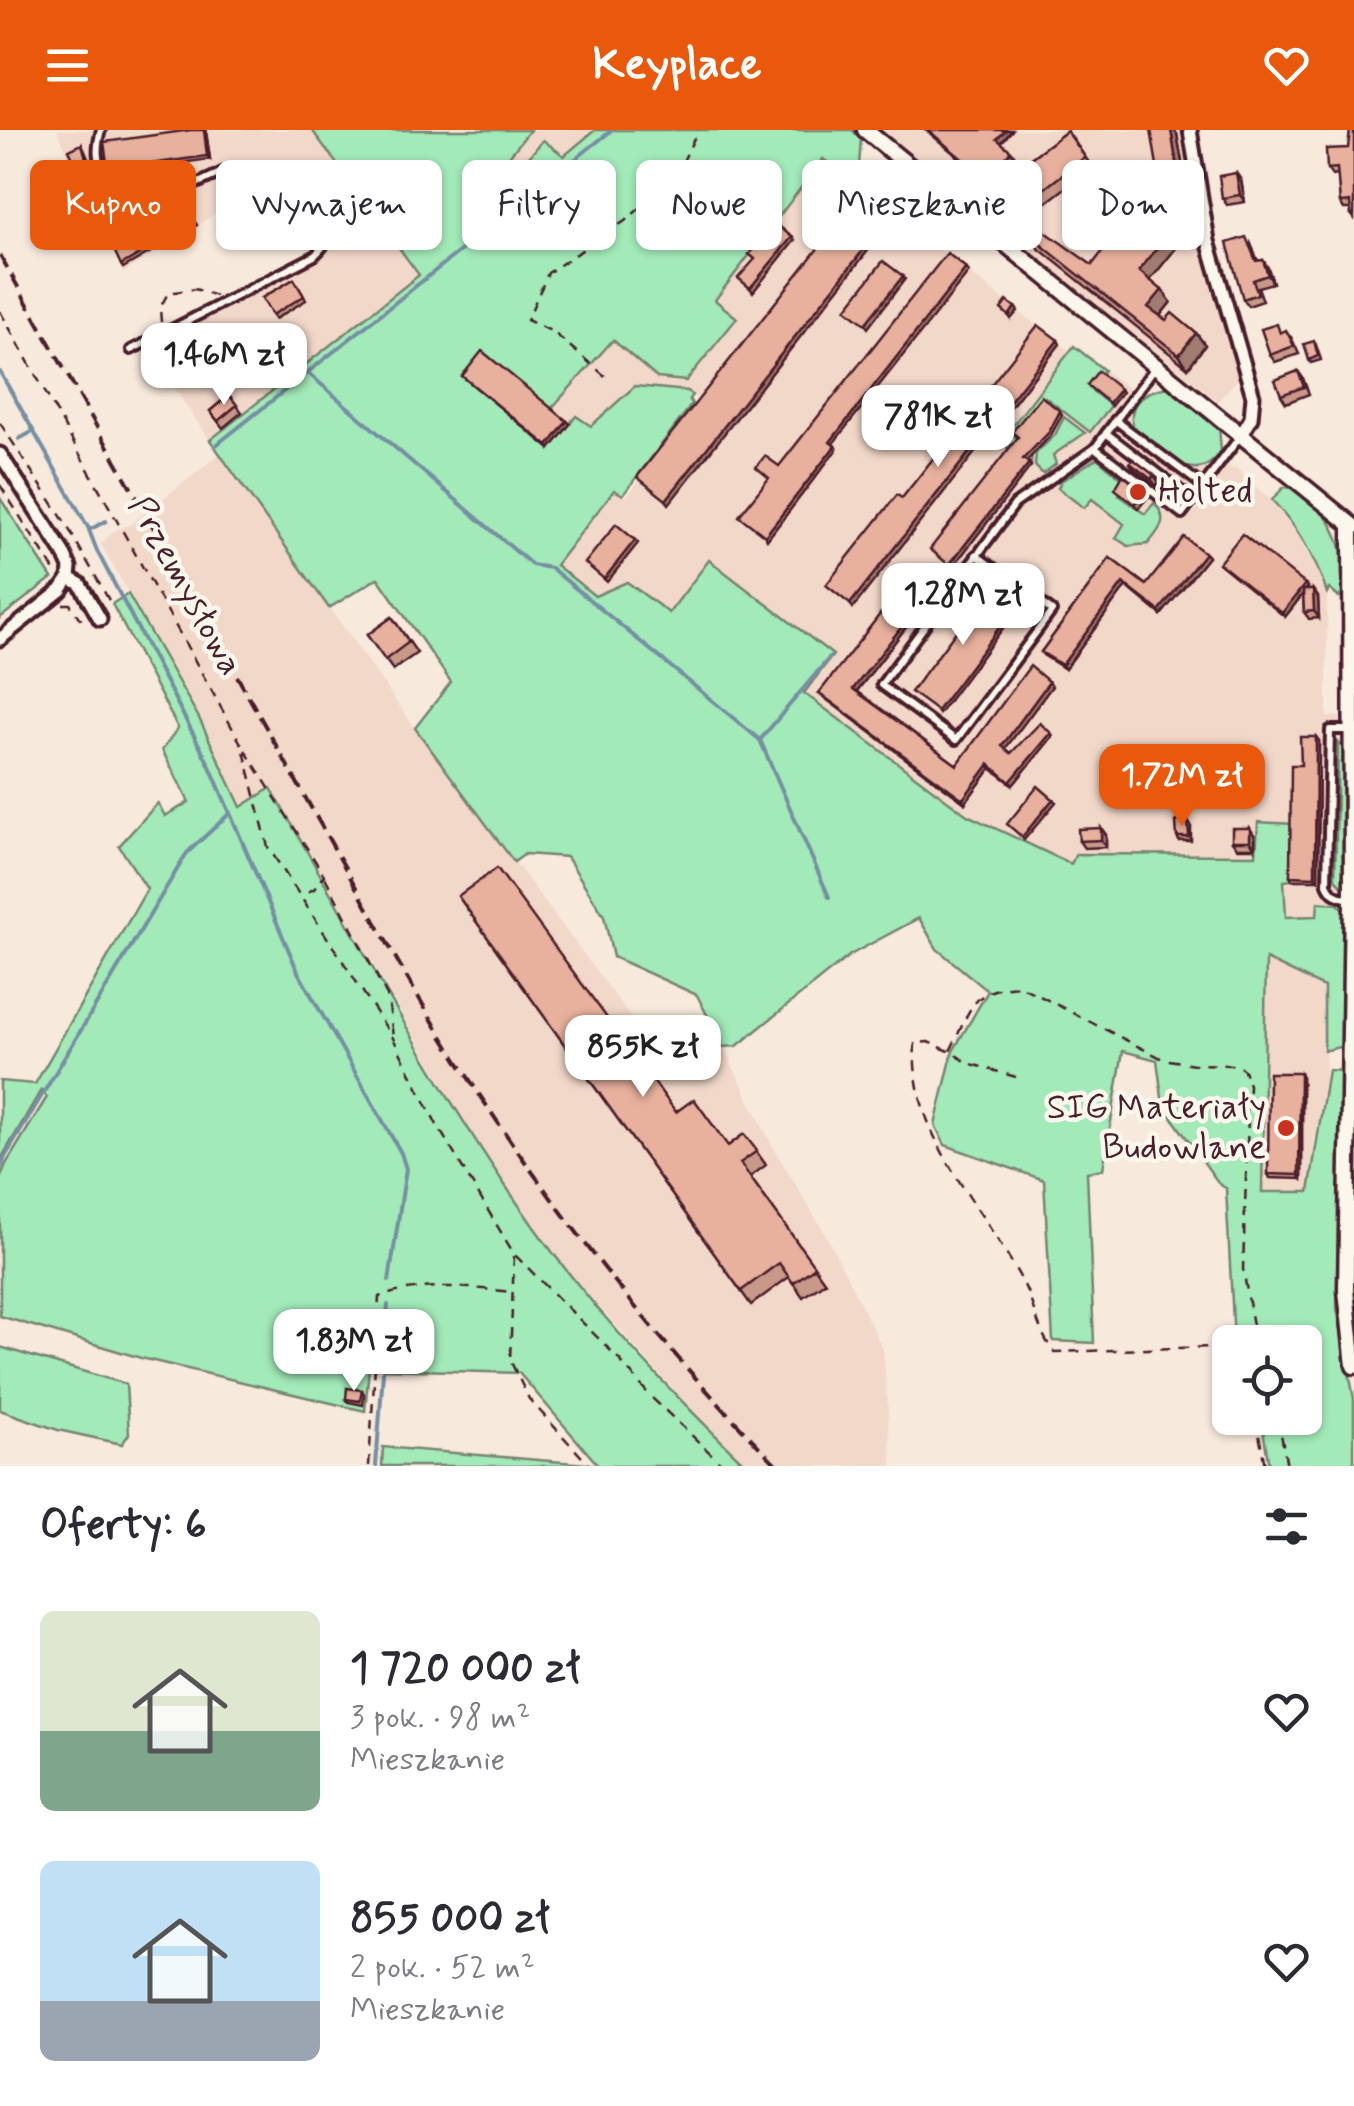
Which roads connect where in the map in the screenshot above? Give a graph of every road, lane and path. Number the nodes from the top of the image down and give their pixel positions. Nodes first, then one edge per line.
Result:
1 (102, 130) edge
2 (698, 130) edge
3 (865, 130) edge
4 (1190, 130) edge
5 (226, 302) junction
6 (0, 310) edge
7 (162, 335) junction
8 (130, 350) dead end
9 (1156, 366) junction
10 (605, 376) dead end
11 (1115, 420) junction
12 (0, 424) edge
13 (1106, 433) junction
14 (1242, 433) junction
15 (1094, 448) junction
16 (0, 454) edge
17 (0, 485) edge
18 (1203, 486) junction
19 (1193, 500) junction
20 (1352, 527) edge
21 (976, 556) junction
22 (63, 579) junction
23 (57, 606) dead end
24 (97, 615) junction
25 (0, 639) edge
26 (1352, 730) edge
27 (243, 748) junction
28 (324, 875) junction
29 (302, 894) junction
30 (1352, 900) edge
31 (393, 1038) junction
32 (950, 1052) junction
33 (1016, 1078) dead end
34 (514, 1254) junction
35 (512, 1292) junction
36 (1253, 1325) edge
37 (1212, 1347) edge
38 (1354, 1366) edge
39 (1259, 1435) edge
40 (1281, 1435) edge
41 (369, 1466) edge
42 (590, 1466) edge
43 (724, 1466) edge
44 (1265, 1466) edge
45 (1287, 1466) edge

1 - 5 lane
2 - 10 path
3 - 9 street
4 - 14 street
5 - 7 lane
5 - 7 path
6 - 27 path, Przemysłowa
7 - 8 lane
9 - 11 lane
9 - 14 street
11 - 13 lane
11 - 18 lane
12 - 24 path
13 - 15 lane
13 - 19 lane
14 - 18 lane
14 - 20 street
15 - 19 lane
15 - 21 lane
16 - 22 street
17 - 22 path
18 - 19 lane
20 - 26 street
21 - 21 lane
22 - 24 street
22 - 25 street
23 - 24 path
26 - 30 street
26 - 30 lane
27 - 28 path
27 - 29 path, Przemysłowa
28 - 29 path
28 - 31 path
29 - 31 path, Przemysłowa
30 - 38 street
31 - 34 path
32 - 33 path
32 - 36 path
32 - 37 path
34 - 35 path
34 - 43 path
35 - 41 path
35 - 42 path
39 - 44 path
40 - 45 path

